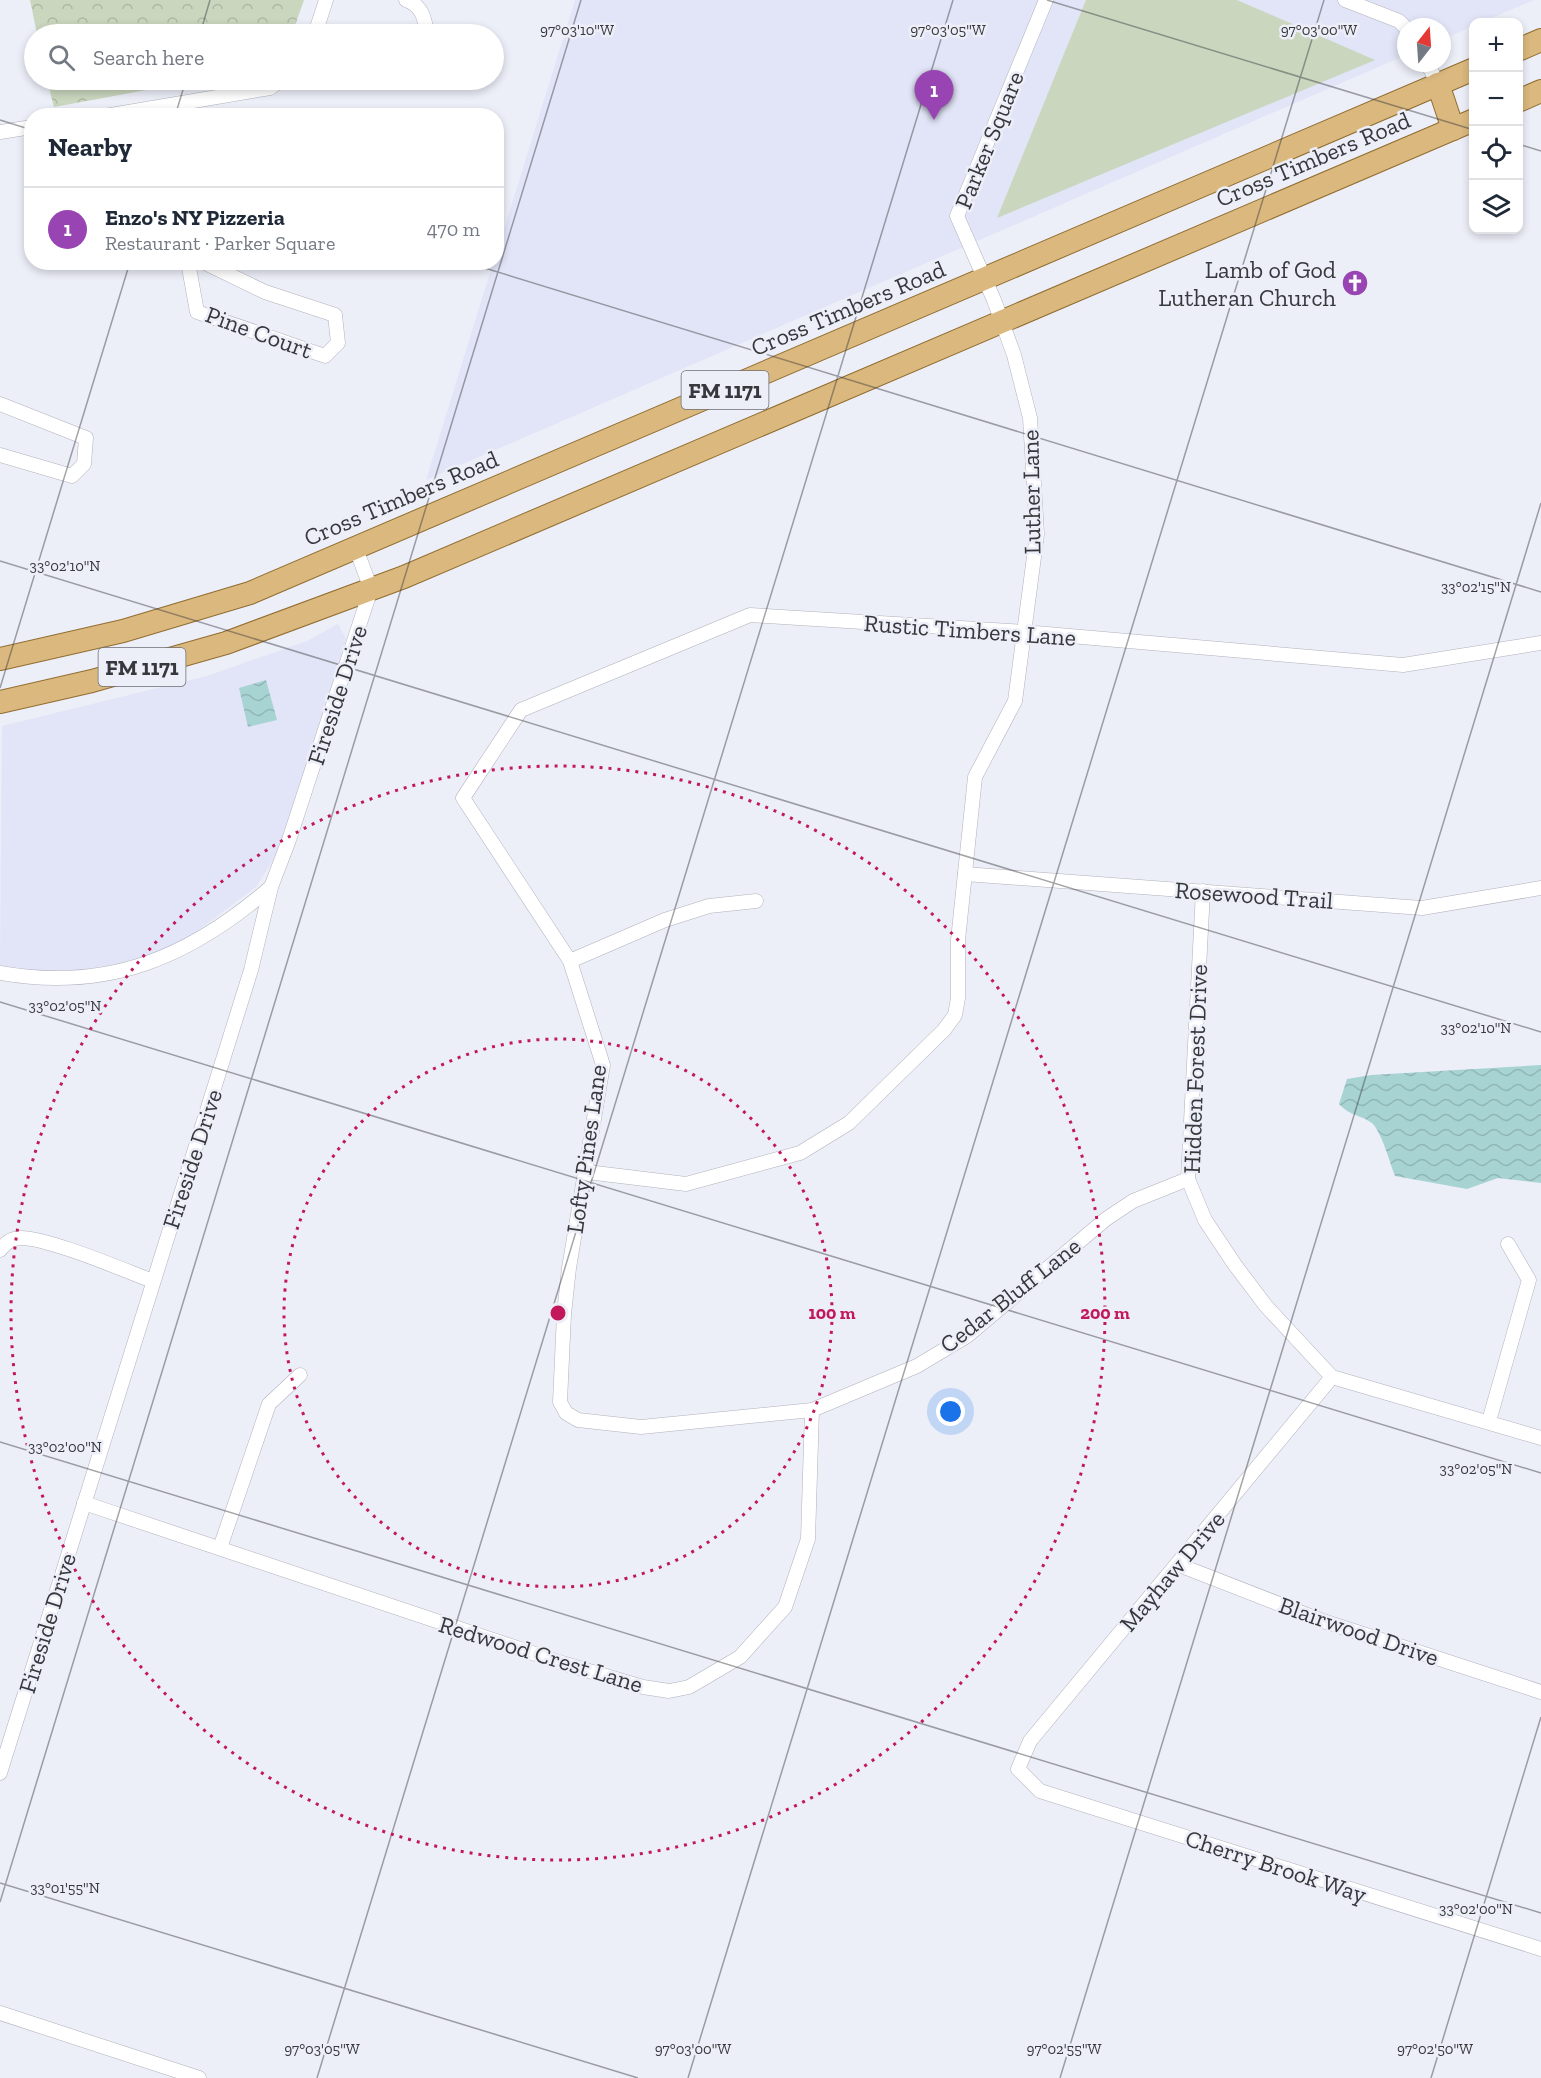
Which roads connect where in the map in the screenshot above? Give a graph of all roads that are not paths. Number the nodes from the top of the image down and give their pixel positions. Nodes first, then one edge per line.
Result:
1 (327, 0) edge
2 (406, 0) edge
3 (1046, 0) edge
4 (1345, 0) edge
5 (1397, 20) edge
6 (319, 24) edge
7 (426, 24) edge
8 (1541, 40) edge
9 (1523, 48) edge
10 (1469, 71) edge
11 (1432, 72) edge
12 (1438, 84) junction
13 (261, 90) edge
14 (1541, 91) edge
15 (1523, 98) edge
16 (180, 108) edge
17 (1463, 125) edge
18 (24, 128) edge
19 (0, 132) edge
20 (189, 270) edge
21 (220, 270) edge
22 (985, 279) junction
23 (1001, 320) junction
24 (0, 404) edge
25 (0, 455) edge
26 (355, 546) junction
27 (371, 589) junction
28 (1024, 632) junction
29 (1541, 643) edge
30 (0, 659) edge
31 (0, 702) edge
32 (463, 798) joint
33 (965, 874) junction
34 (271, 886) junction
35 (1541, 888) edge
36 (1203, 891) junction
37 (756, 902) dead end
38 (570, 961) junction
39 (0, 973) edge
40 (586, 1172) junction
41 (1188, 1179) junction
42 (1508, 1244) dead end
43 (0, 1250) edge
44 (153, 1281) junction
45 (300, 1375) dead end
46 (1332, 1377) junction
47 (813, 1410) junction
48 (578, 1420) joint
49 (1489, 1420) junction
50 (1541, 1438) edge
51 (84, 1503) junction
52 (220, 1548) junction
53 (1179, 1564) junction
54 (1541, 1692) edge
55 (1018, 1769) joint
56 (0, 1773) edge
57 (1541, 1950) edge
58 (0, 2013) edge
59 (199, 2078) edge

1 - 6 street
2 - 7 street
3 - 22 street, Parker Square
4 - 5 street
8 - 9 main road
10 - 12 main road, Cross Timbers Road / FM 1171
11 - 12 street
12 - 17 main road
12 - 22 main road, Cross Timbers Road / FM 1171
13 - 16 street
14 - 15 main road
17 - 23 main road, Cross Timbers Road / FM 1171
18 - 19 street
20 - 21 street, Pine Court
22 - 23 street, Parker Square
22 - 26 main road, Cross Timbers Road / FM 1171
23 - 27 main road, Cross Timbers Road / FM 1171
23 - 28 street, Luther Lane
24 - 25 street
26 - 27 street
26 - 30 main road, Cross Timbers Road / FM 1171
27 - 31 main road, Cross Timbers Road / FM 1171
27 - 34 street, Fireside Drive
28 - 29 street, Rustic Timbers Lane
28 - 32 street, Rustic Timbers Lane
28 - 33 street, Luther Lane
32 - 38 street, Lofty Pines Lane
33 - 36 street, Rosewood Trail
33 - 40 street, Luther Lane
34 - 39 street
34 - 44 street, Fireside Drive
35 - 36 street, Rosewood Trail
36 - 41 street, Hidden Forest Drive
37 - 38 street
38 - 40 street, Lofty Pines Lane
40 - 48 street, Lofty Pines Lane
41 - 46 street, Hidden Forest Drive
41 - 47 street, Cedar Bluff Lane
42 - 49 street
43 - 44 street
44 - 51 street, Fireside Drive
45 - 52 street
46 - 49 street
46 - 53 street, Mayhaw Drive
47 - 48 street, Cedar Bluff Lane
47 - 52 street, Redwood Crest Lane
49 - 50 street
51 - 52 street, Redwood Crest Lane
51 - 56 street, Fireside Drive
53 - 54 street, Blairwood Drive
53 - 55 street, Mayhaw Drive
55 - 57 street, Cherry Brook Way
58 - 59 street

